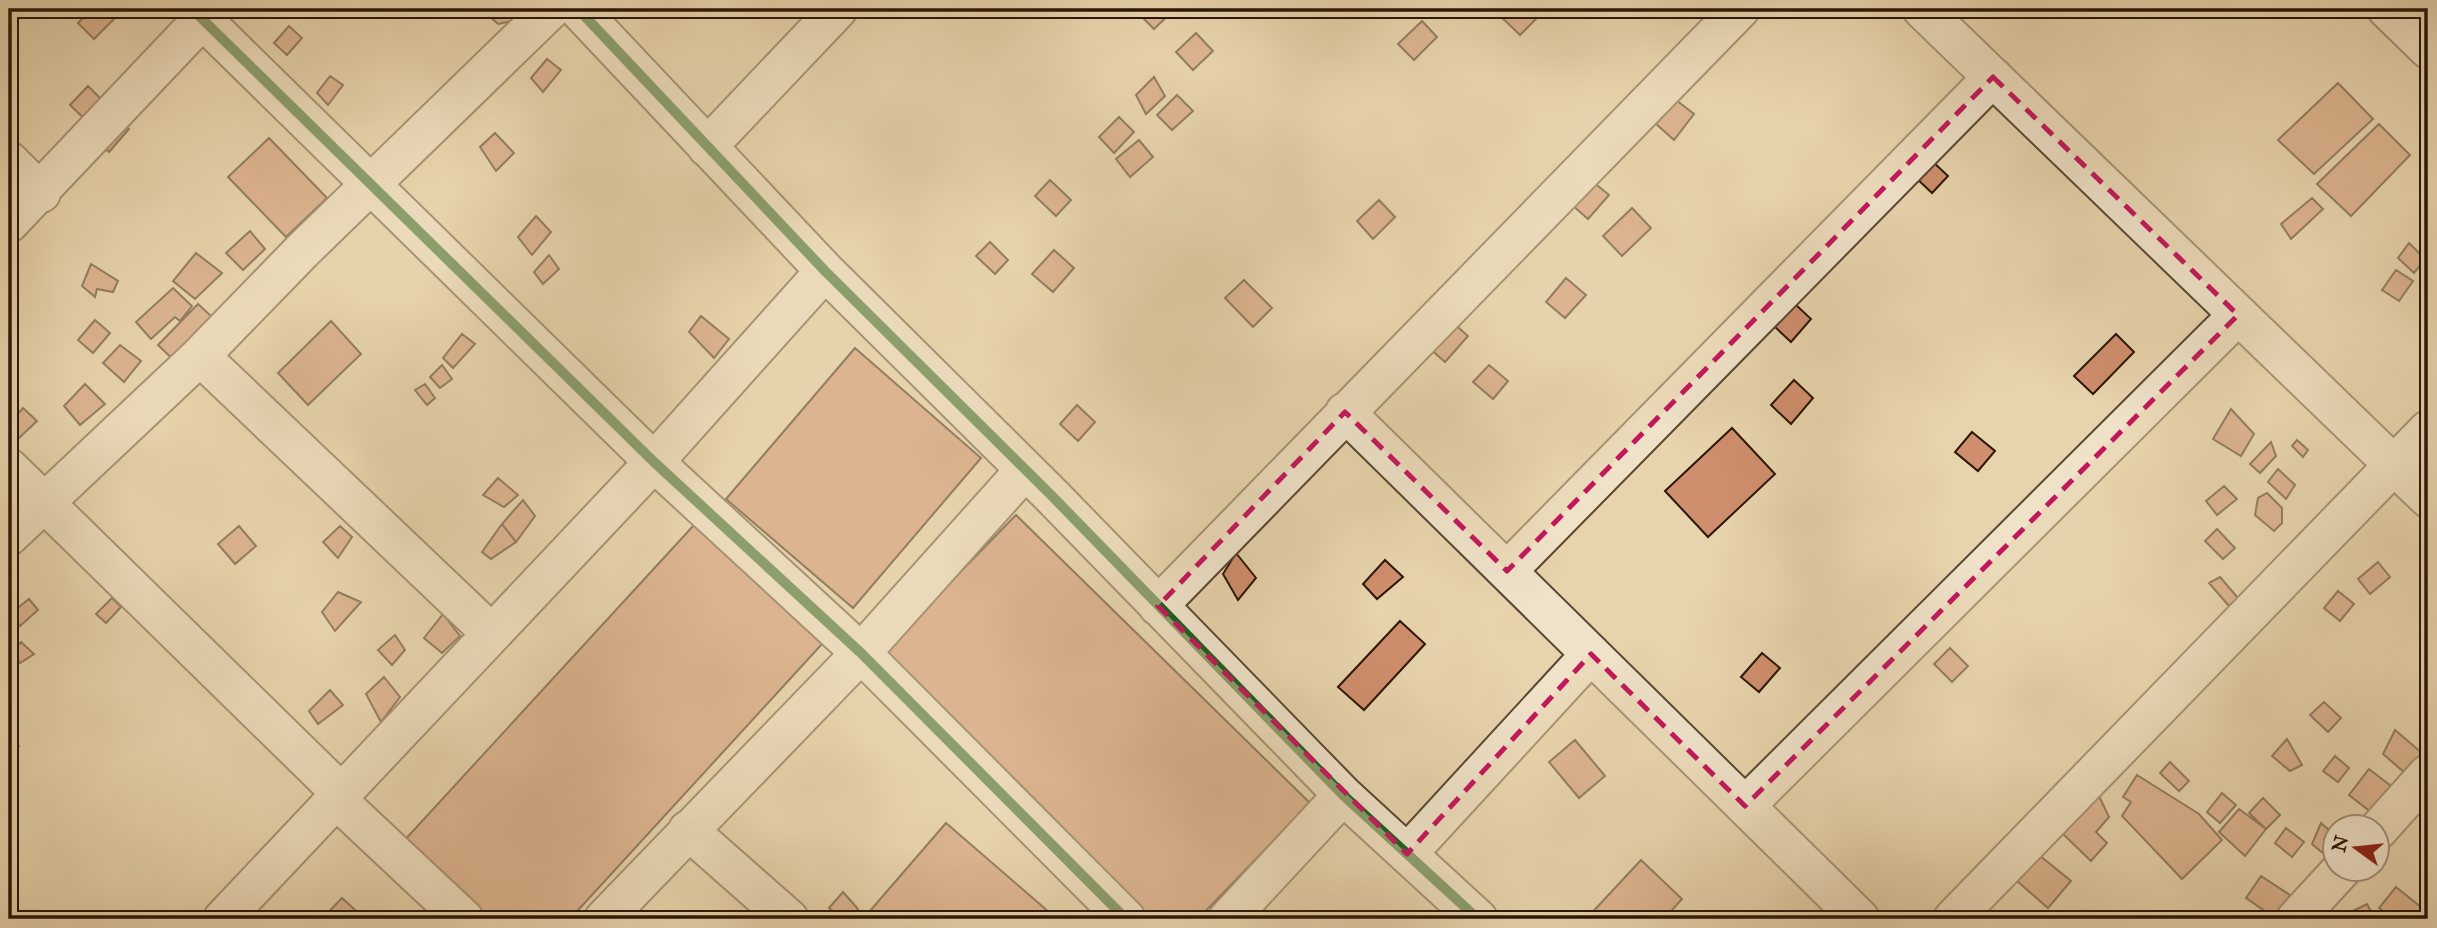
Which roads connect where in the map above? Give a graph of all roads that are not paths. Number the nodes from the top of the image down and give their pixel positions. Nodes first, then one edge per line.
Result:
1 (551, 9) edge
2 (578, 9) edge
3 (838, 9) edge
4 (1740, 9) edge
5 (1922, 9) edge
6 (2387, 9) edge
7 (202, 12) edge
8 (2428, 49) edge
9 (1993, 77) junction
10 (708, 147) junction
11 (9, 161) edge
12 (372, 185) junction
13 (41, 193) junction
14 (9, 223) edge
15 (825, 271) junction
16 (2238, 315) junction
17 (200, 356) junction
18 (1345, 412) junction
19 (2428, 430) edge
20 (654, 462) junction
21 (2393, 466) junction
22 (9, 468) edge
23 (1025, 470) junction
24 (2428, 498) edge
25 (45, 503) junction
26 (9, 536) edge
27 (1507, 571) junction
28 (1158, 606) junction
29 (491, 633) junction
30 (861, 653) junction
31 (1591, 654) junction
32 (2428, 774) edge
33 (1343, 795) junction
34 (339, 796) junction
35 (1745, 806) junction
36 (2392, 814) edge
37 (688, 830) junction
38 (1407, 854) junction
39 (2329, 883) edge
40 (1957, 918) edge
41 (223, 919) edge
42 (464, 919) edge
43 (604, 919) edge
44 (789, 919) edge
45 (1126, 919) edge
46 (1228, 919) edge
47 (1478, 919) edge
48 (1860, 919) edge
49 (2296, 919) edge

1 - 12 street
2 - 10 street
3 - 10 street
4 - 18 street
5 - 9 street
6 - 8 street
7 - 12 street
7 - 13 street
9 - 16 street
9 - 27 street
10 - 15 street
11 - 13 street
12 - 17 street
12 - 20 street
13 - 14 street
15 - 20 street
15 - 23 street
16 - 21 street
16 - 35 street
17 - 25 street
17 - 29 street
18 - 27 street
18 - 28 street
19 - 21 street
20 - 29 street
20 - 30 street
21 - 24 street
21 - 40 street
22 - 25 street
23 - 28 street
23 - 30 street
25 - 26 street
25 - 34 street
27 - 31 street
28 - 33 street
29 - 34 street
30 - 37 street
30 - 45 street
31 - 35 street
31 - 38 street
32 - 36 street
33 - 38 street
33 - 46 street
34 - 41 street
34 - 42 street
35 - 48 street
37 - 43 street
37 - 44 street
38 - 47 street
39 - 49 street

